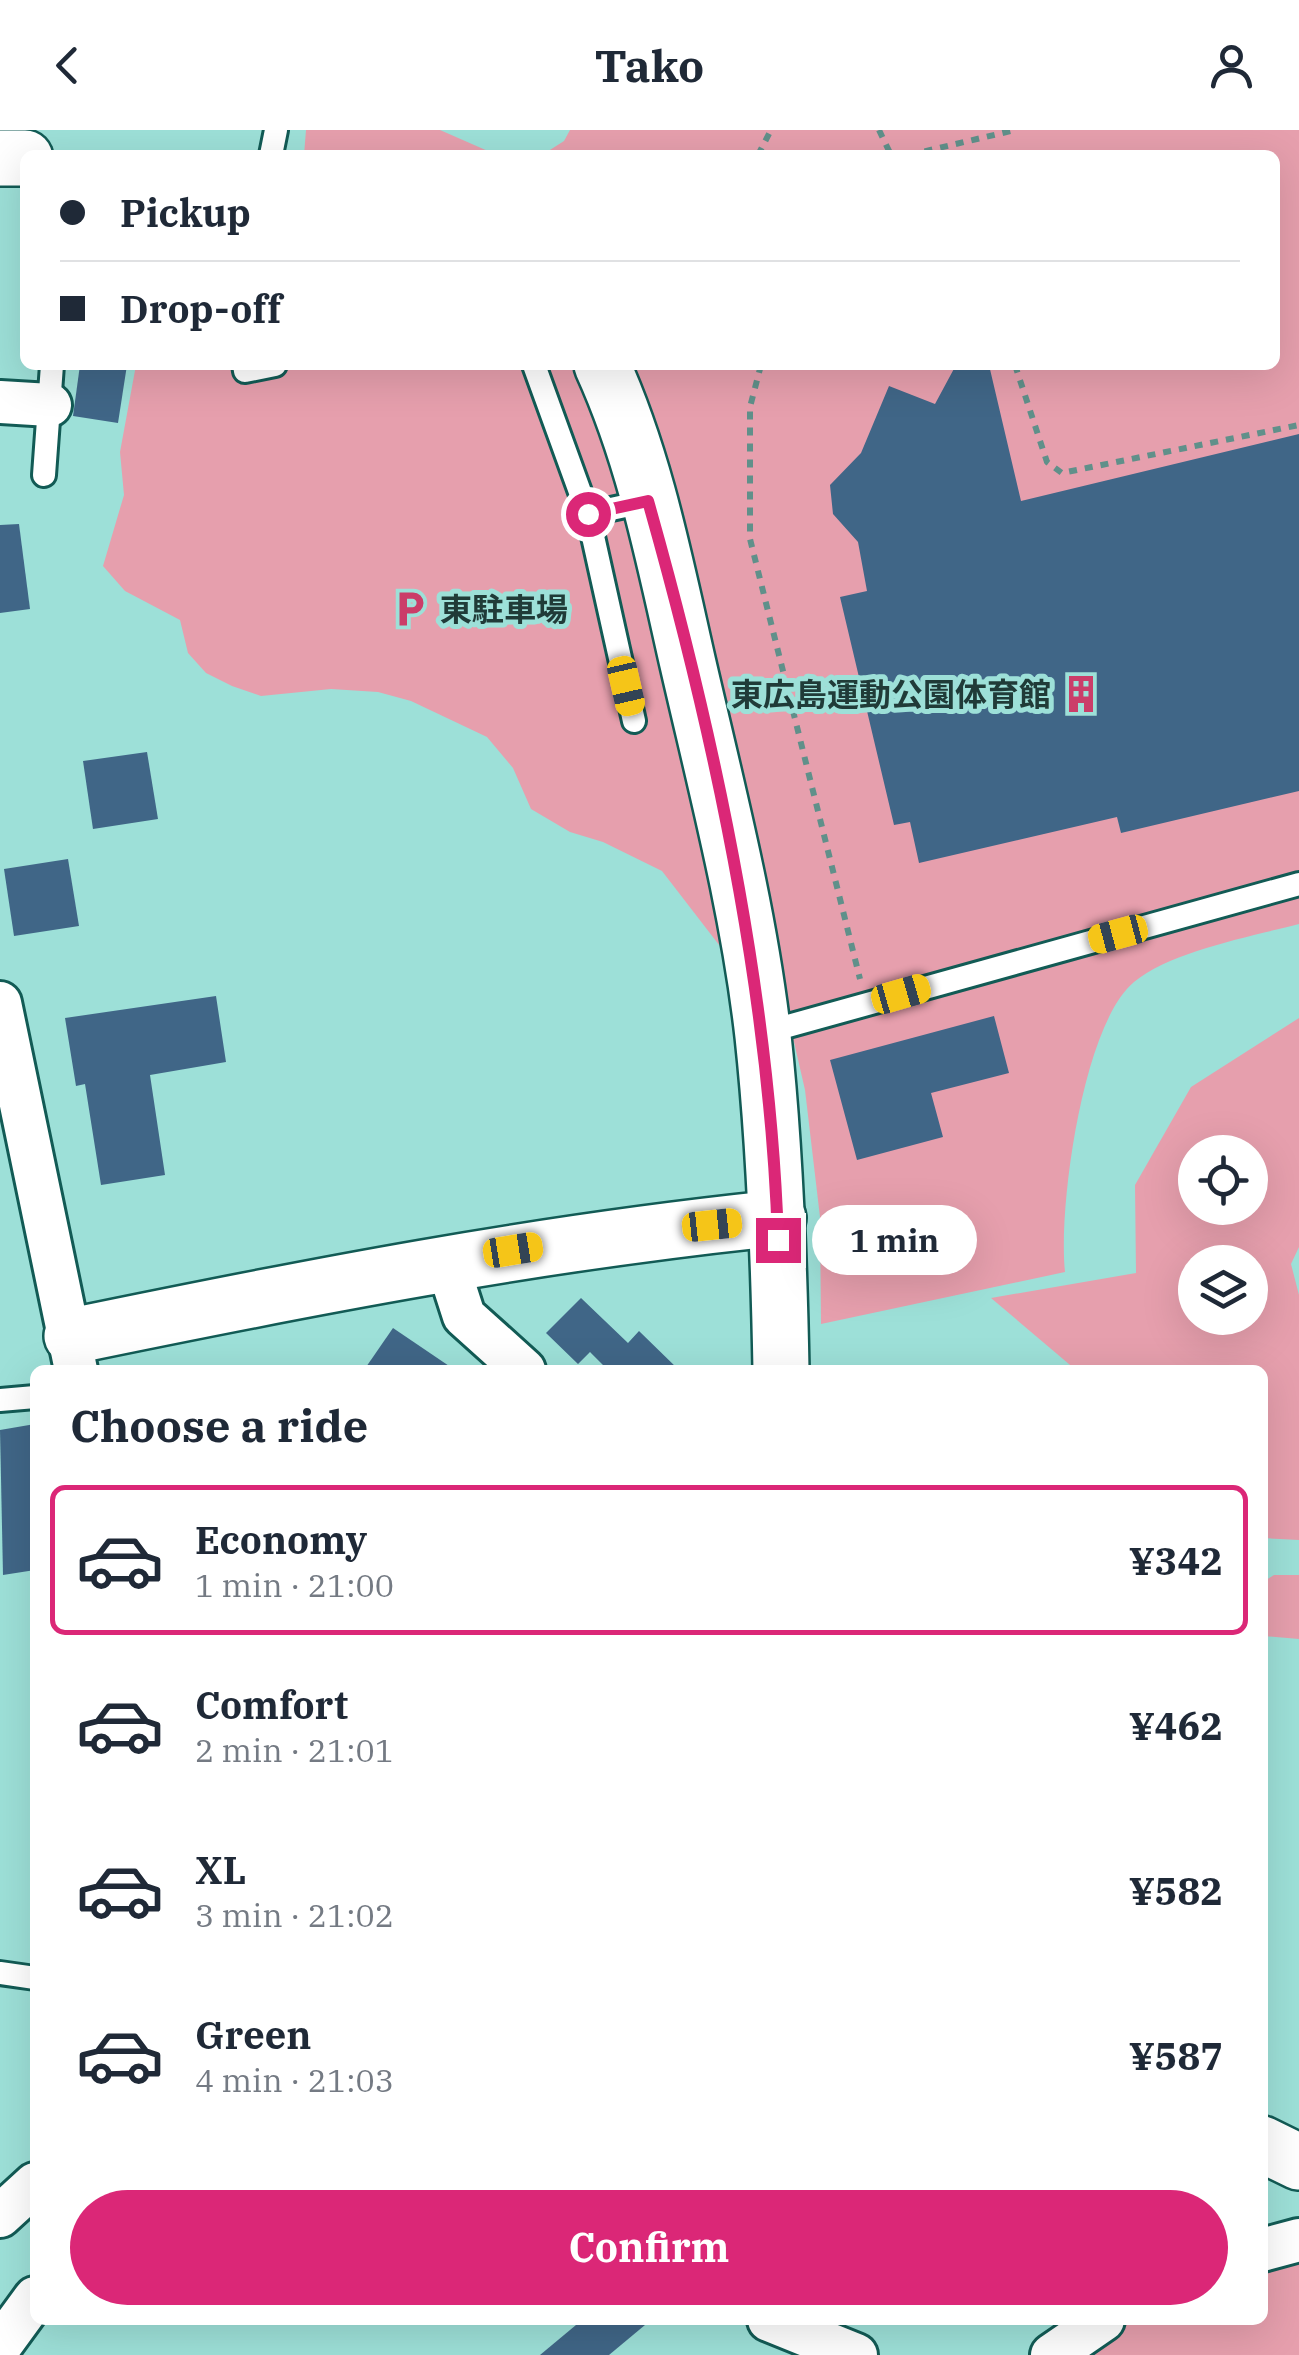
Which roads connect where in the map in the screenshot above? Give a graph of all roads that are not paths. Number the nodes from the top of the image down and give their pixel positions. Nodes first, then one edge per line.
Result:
1 (536, 370) edge
2 (604, 370) edge
3 (51, 385) edge
4 (0, 402) edge
5 (44, 475) dead end
6 (648, 501) junction
7 (588, 514) junction
8 (634, 721) dead end
9 (1299, 884) edge
10 (0, 1002) edge
11 (762, 1033) junction
12 (778, 1218) junction
13 (446, 1260) junction
14 (74, 1353) edge
15 (518, 1365) edge
16 (780, 1365) edge
17 (30, 1398) edge
18 (0, 1400) edge
19 (0, 1973) edge
20 (30, 1977) edge
21 (1268, 2147) edge
22 (1299, 2162) edge
23 (30, 2189) edge
24 (0, 2216) edge
25 (1299, 2240) edge
26 (1268, 2248) edge
27 (30, 2305) edge
28 (782, 2325) edge
29 (1097, 2325) edge
30 (0, 2346) edge
31 (856, 2355) edge
32 (1052, 2355) edge

1 - 7 lane
2 - 6 street
3 - 4 street
3 - 5 lane
6 - 7 lane
6 - 11 street
7 - 8 lane
9 - 11 lane
10 - 14 street
11 - 12 street
12 - 13 street
12 - 16 street
13 - 14 street
13 - 15 street
17 - 18 lane
19 - 20 lane
21 - 22 street
23 - 24 street
25 - 26 street
27 - 30 street
28 - 31 street
29 - 32 street

